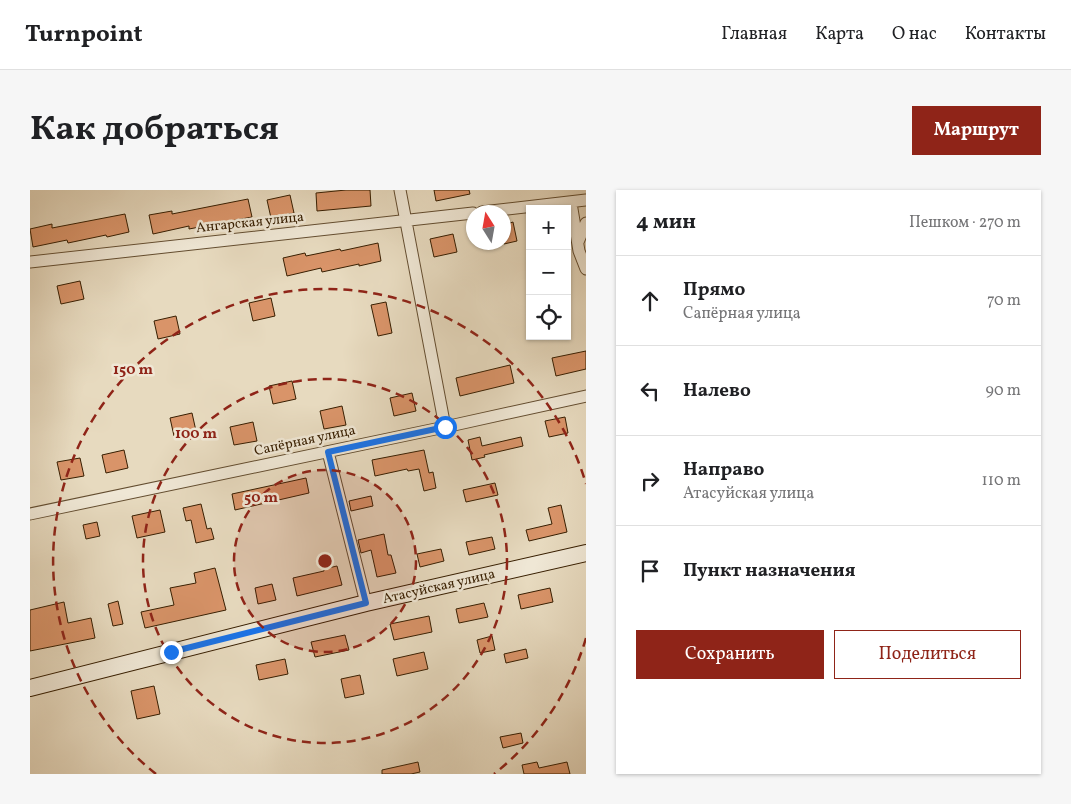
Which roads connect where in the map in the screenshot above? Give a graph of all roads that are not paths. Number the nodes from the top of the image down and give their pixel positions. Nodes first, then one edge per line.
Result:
1 (400, 190) edge
2 (586, 200) edge
3 (571, 203) junction
4 (511, 209) edge
5 (466, 215) edge
6 (407, 221) junction
7 (586, 223) edge
8 (578, 244) junction
9 (30, 262) edge
10 (586, 269) edge
11 (586, 396) edge
12 (445, 427) junction
13 (328, 452) junction
14 (30, 514) edge
15 (586, 553) edge
16 (366, 603) junction
17 (30, 688) edge

1 - 6 street
2 - 3 street
3 - 4 street
3 - 8 street
5 - 6 street, Ангарская улица
6 - 9 street, Ангарская улица
6 - 12 street
7 - 8 street
8 - 10 street
11 - 12 street, Сапёрная улица
12 - 13 street, Сапёрная улица
13 - 14 street, Сапёрная улица
13 - 16 street
15 - 16 street, Атасуйская улица
16 - 17 street, Атасуйская улица

